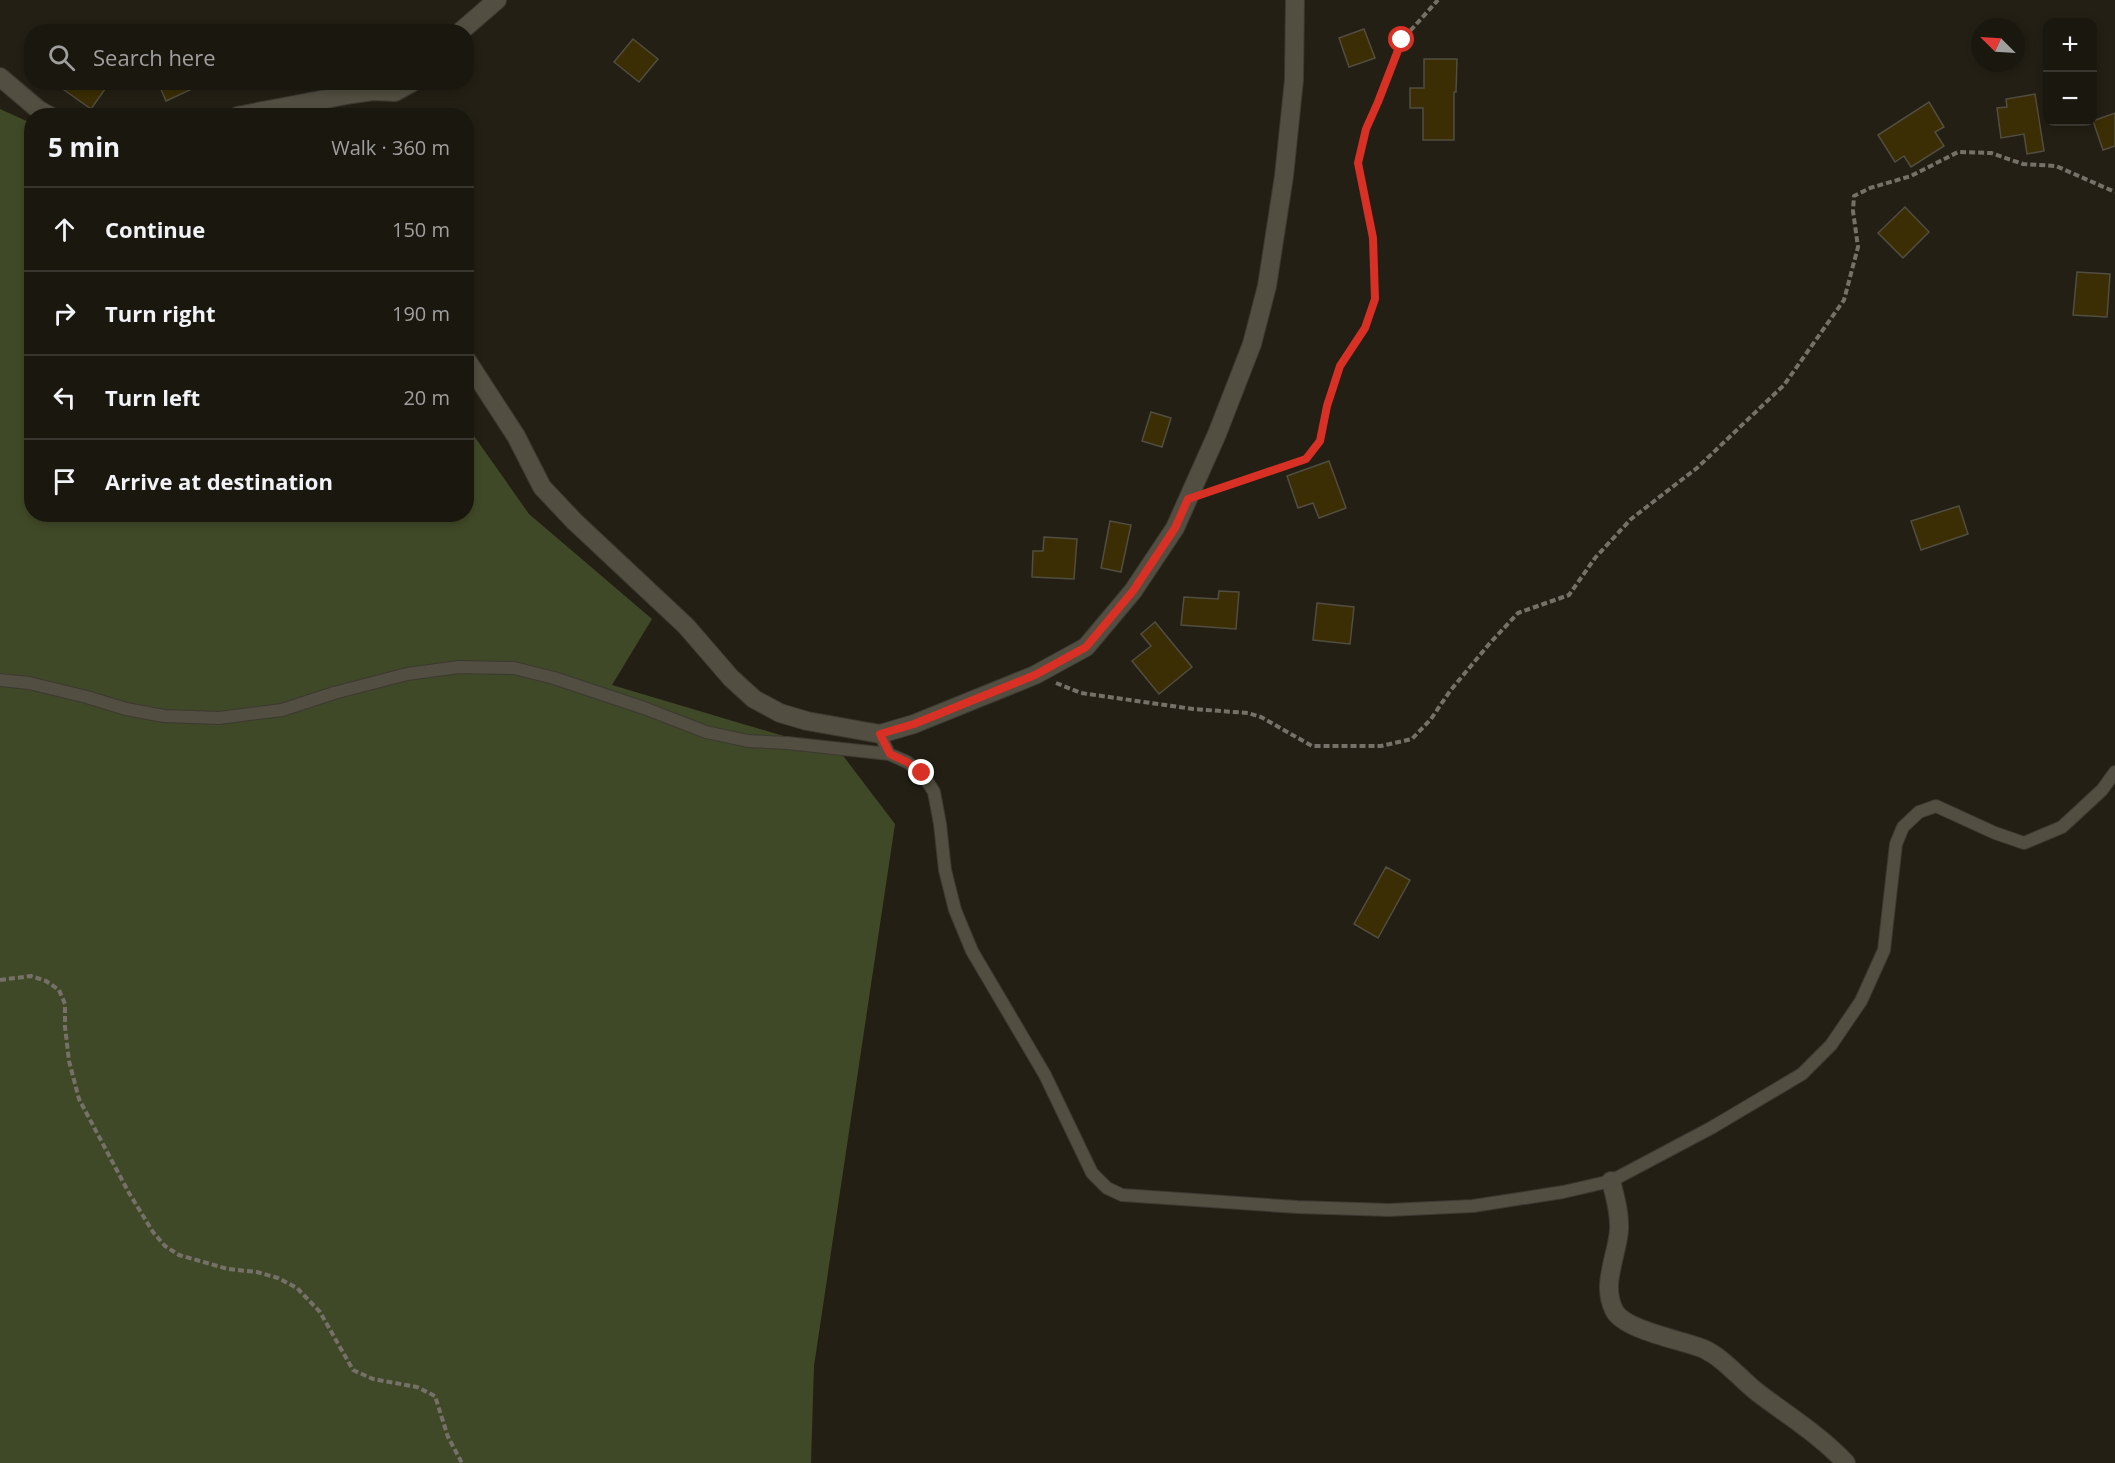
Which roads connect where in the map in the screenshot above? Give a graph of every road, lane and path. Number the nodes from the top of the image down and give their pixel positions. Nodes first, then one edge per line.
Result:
1 (497, 0) edge
2 (1295, 0) edge
3 (1438, 0) edge
4 (469, 24) edge
5 (0, 77) edge
6 (399, 90) edge
7 (37, 108) edge
8 (279, 108) edge
9 (2115, 192) edge
10 (474, 371) edge
11 (1188, 499) junction
12 (1035, 675) junction
13 (0, 680) edge
14 (880, 734) junction
15 (890, 754) junction
16 (2115, 771) edge
17 (0, 980) edge
18 (1611, 1181) junction
19 (462, 1463) edge
20 (1846, 1463) edge

1 - 4 street
2 - 11 street
3 - 11 path
5 - 7 street
6 - 8 street
9 - 12 path
10 - 14 street
11 - 12 street
12 - 14 street
13 - 15 lane
14 - 15 lane
15 - 18 lane
16 - 18 lane
17 - 19 path
18 - 20 street

